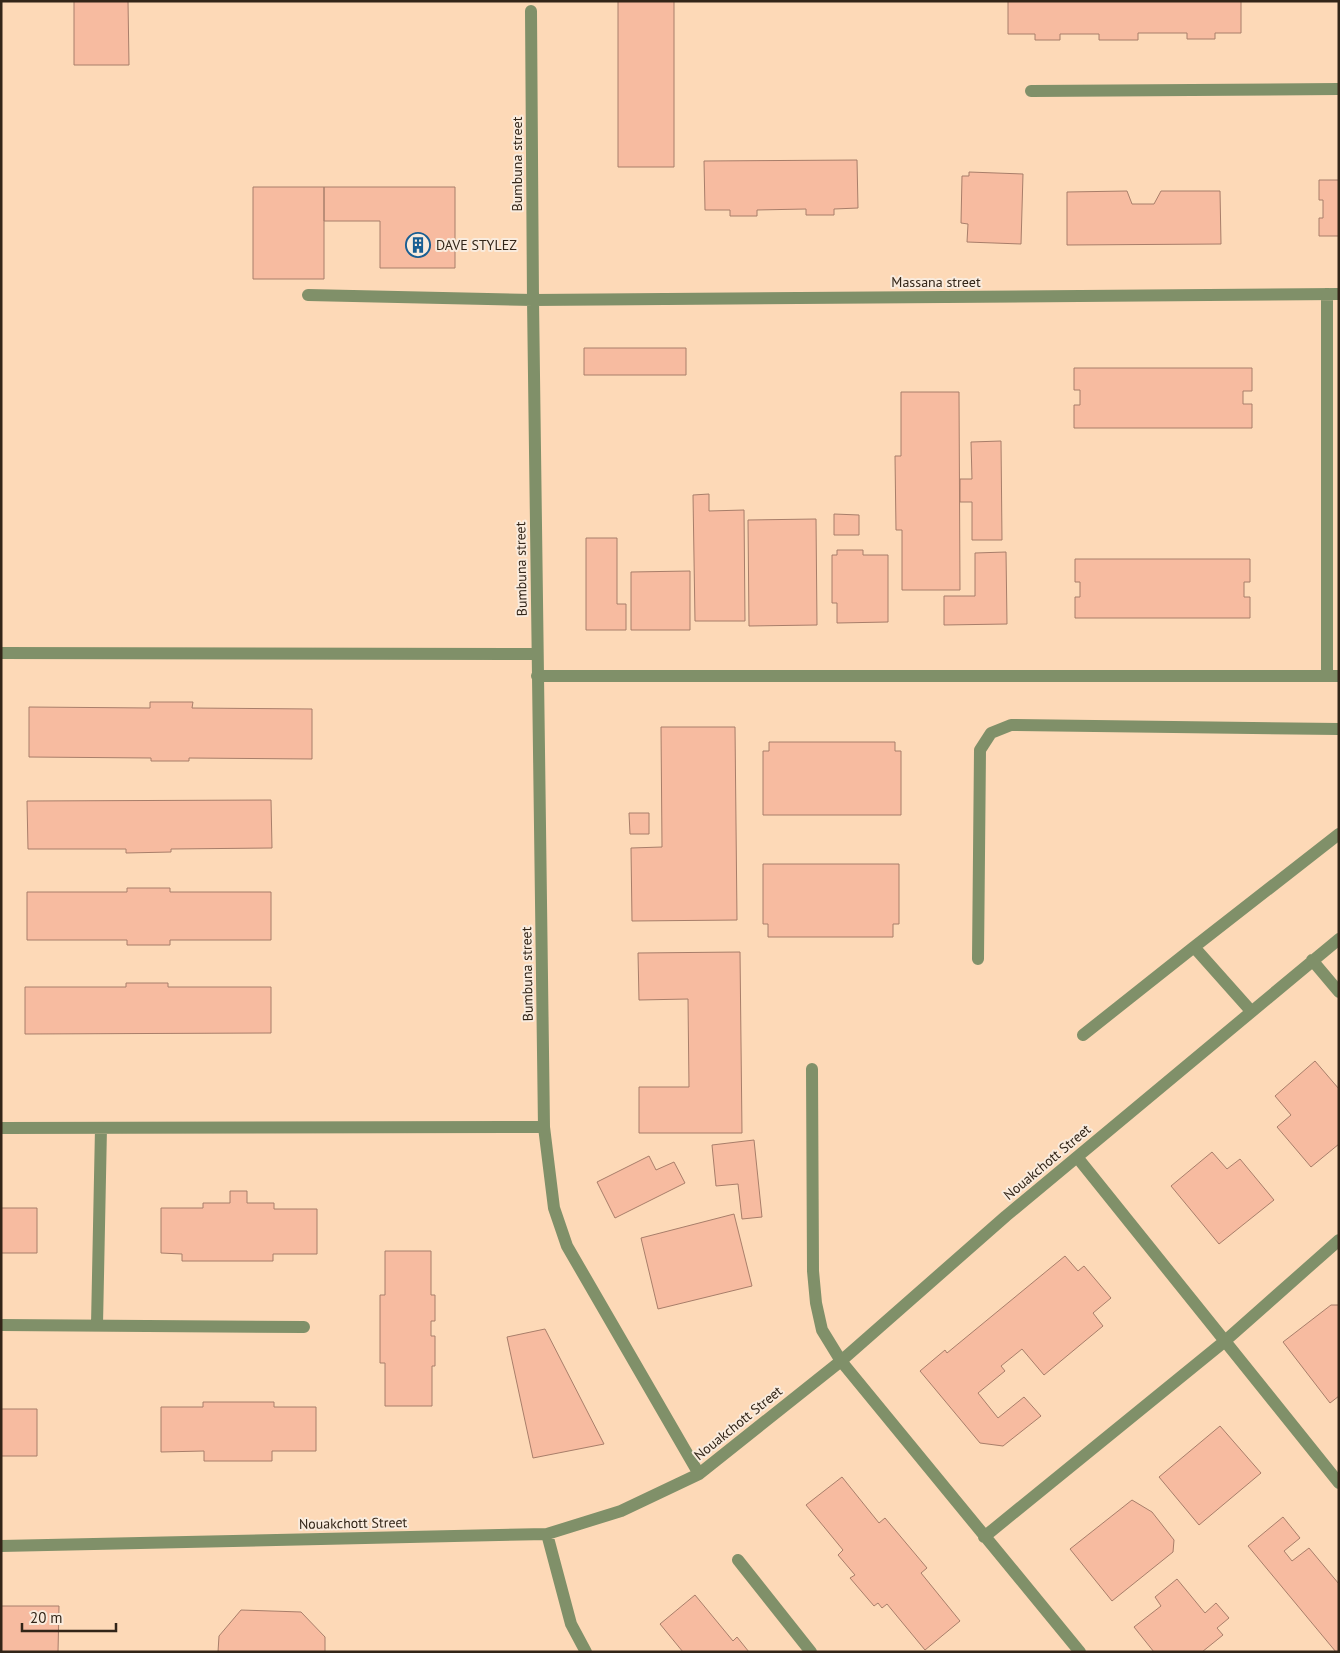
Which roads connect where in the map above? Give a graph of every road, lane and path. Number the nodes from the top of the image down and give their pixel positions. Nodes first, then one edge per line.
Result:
1 (531, 11) dead end
2 (1339, 89) edge
3 (1031, 91) dead end
4 (1333, 294) edge
5 (308, 295) dead end
6 (533, 300) junction
7 (1, 653) edge
8 (537, 654) junction
9 (537, 676) junction
10 (1333, 676) edge
11 (1339, 729) edge
12 (1339, 834) edge
13 (1339, 939) edge
14 (1194, 947) junction
15 (978, 959) dead end
16 (1312, 960) junction
17 (1339, 992) edge
18 (1251, 1011) junction
19 (1083, 1035) dead end
20 (812, 1069) dead end
21 (544, 1126) junction
22 (1, 1128) edge
23 (101, 1128) junction
24 (1077, 1158) junction
25 (1339, 1240) edge
26 (1, 1325) edge
27 (97, 1325) junction
28 (304, 1327) dead end
29 (1225, 1341) junction
30 (841, 1361) junction
31 (698, 1474) junction
32 (1339, 1482) edge
33 (547, 1534) junction
34 (984, 1538) junction
35 (1, 1546) edge
36 (738, 1560) dead end
37 (584, 1651) edge
38 (811, 1652) edge
39 (1080, 1652) edge

1 - 6 street, Bumbuna street
2 - 3 street
4 - 6 street, Massana street
4 - 10 street
5 - 6 street, Massana street
6 - 8 street, Bumbuna street
7 - 8 street
8 - 9 street, Bumbuna street
9 - 10 street
9 - 21 street, Bumbuna street
11 - 15 street
12 - 14 street
13 - 16 street, Nouakchott Street
14 - 18 street
14 - 19 street
16 - 17 street
16 - 18 street, Nouakchott Street
18 - 24 street, Nouakchott Street
20 - 30 street
21 - 23 street
21 - 31 street, Bumbuna street
22 - 23 street
23 - 27 street
24 - 29 street
24 - 30 street, Nouakchott Street
25 - 29 street
26 - 27 street
27 - 28 street
29 - 32 street
29 - 34 street
30 - 31 street, Nouakchott Street
30 - 34 street
31 - 33 street, Nouakchott Street
33 - 35 street, Nouakchott Street
33 - 37 street
34 - 39 street
36 - 38 street

